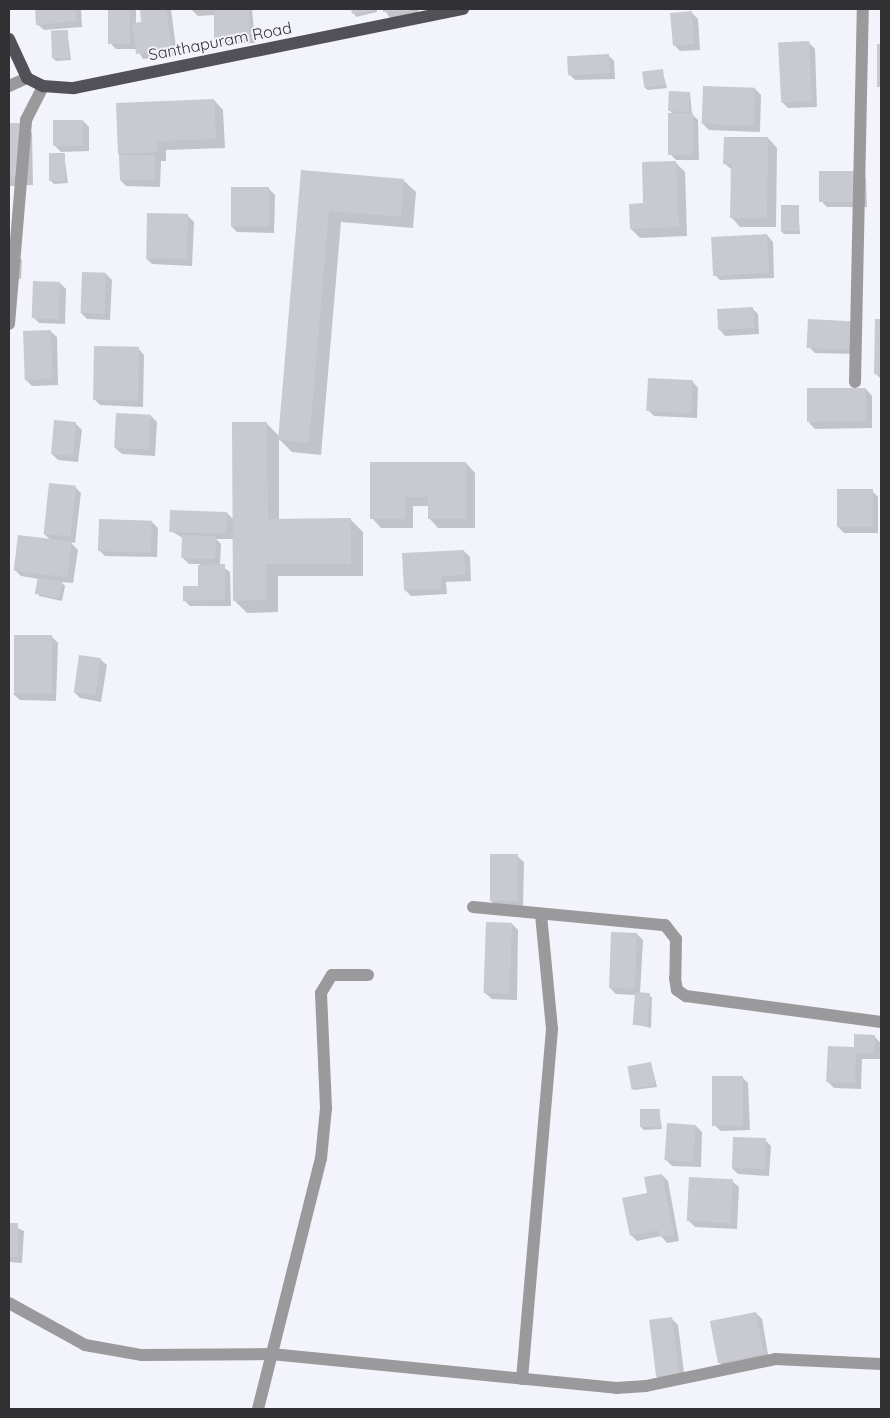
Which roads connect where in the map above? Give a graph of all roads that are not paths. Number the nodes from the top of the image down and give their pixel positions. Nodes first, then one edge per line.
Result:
1 (463, 9) edge
2 (863, 9) edge
3 (9, 39) edge
4 (27, 78) junction
5 (9, 86) edge
6 (43, 86) junction
7 (9, 324) edge
8 (855, 382) dead end
9 (473, 907) dead end
10 (541, 914) junction
11 (368, 975) dead end
12 (881, 1022) edge
13 (9, 1303) edge
14 (271, 1354) junction
15 (881, 1364) edge
16 (522, 1379) junction
17 (258, 1409) edge

1 - 6 main road, Santhapuram Road
2 - 8 street
3 - 4 main road
4 - 5 street
4 - 6 main road, Santhapuram Road
6 - 7 street
9 - 10 street
10 - 12 street
10 - 16 street
11 - 14 street
13 - 14 street
14 - 16 street
14 - 17 street
15 - 16 street

